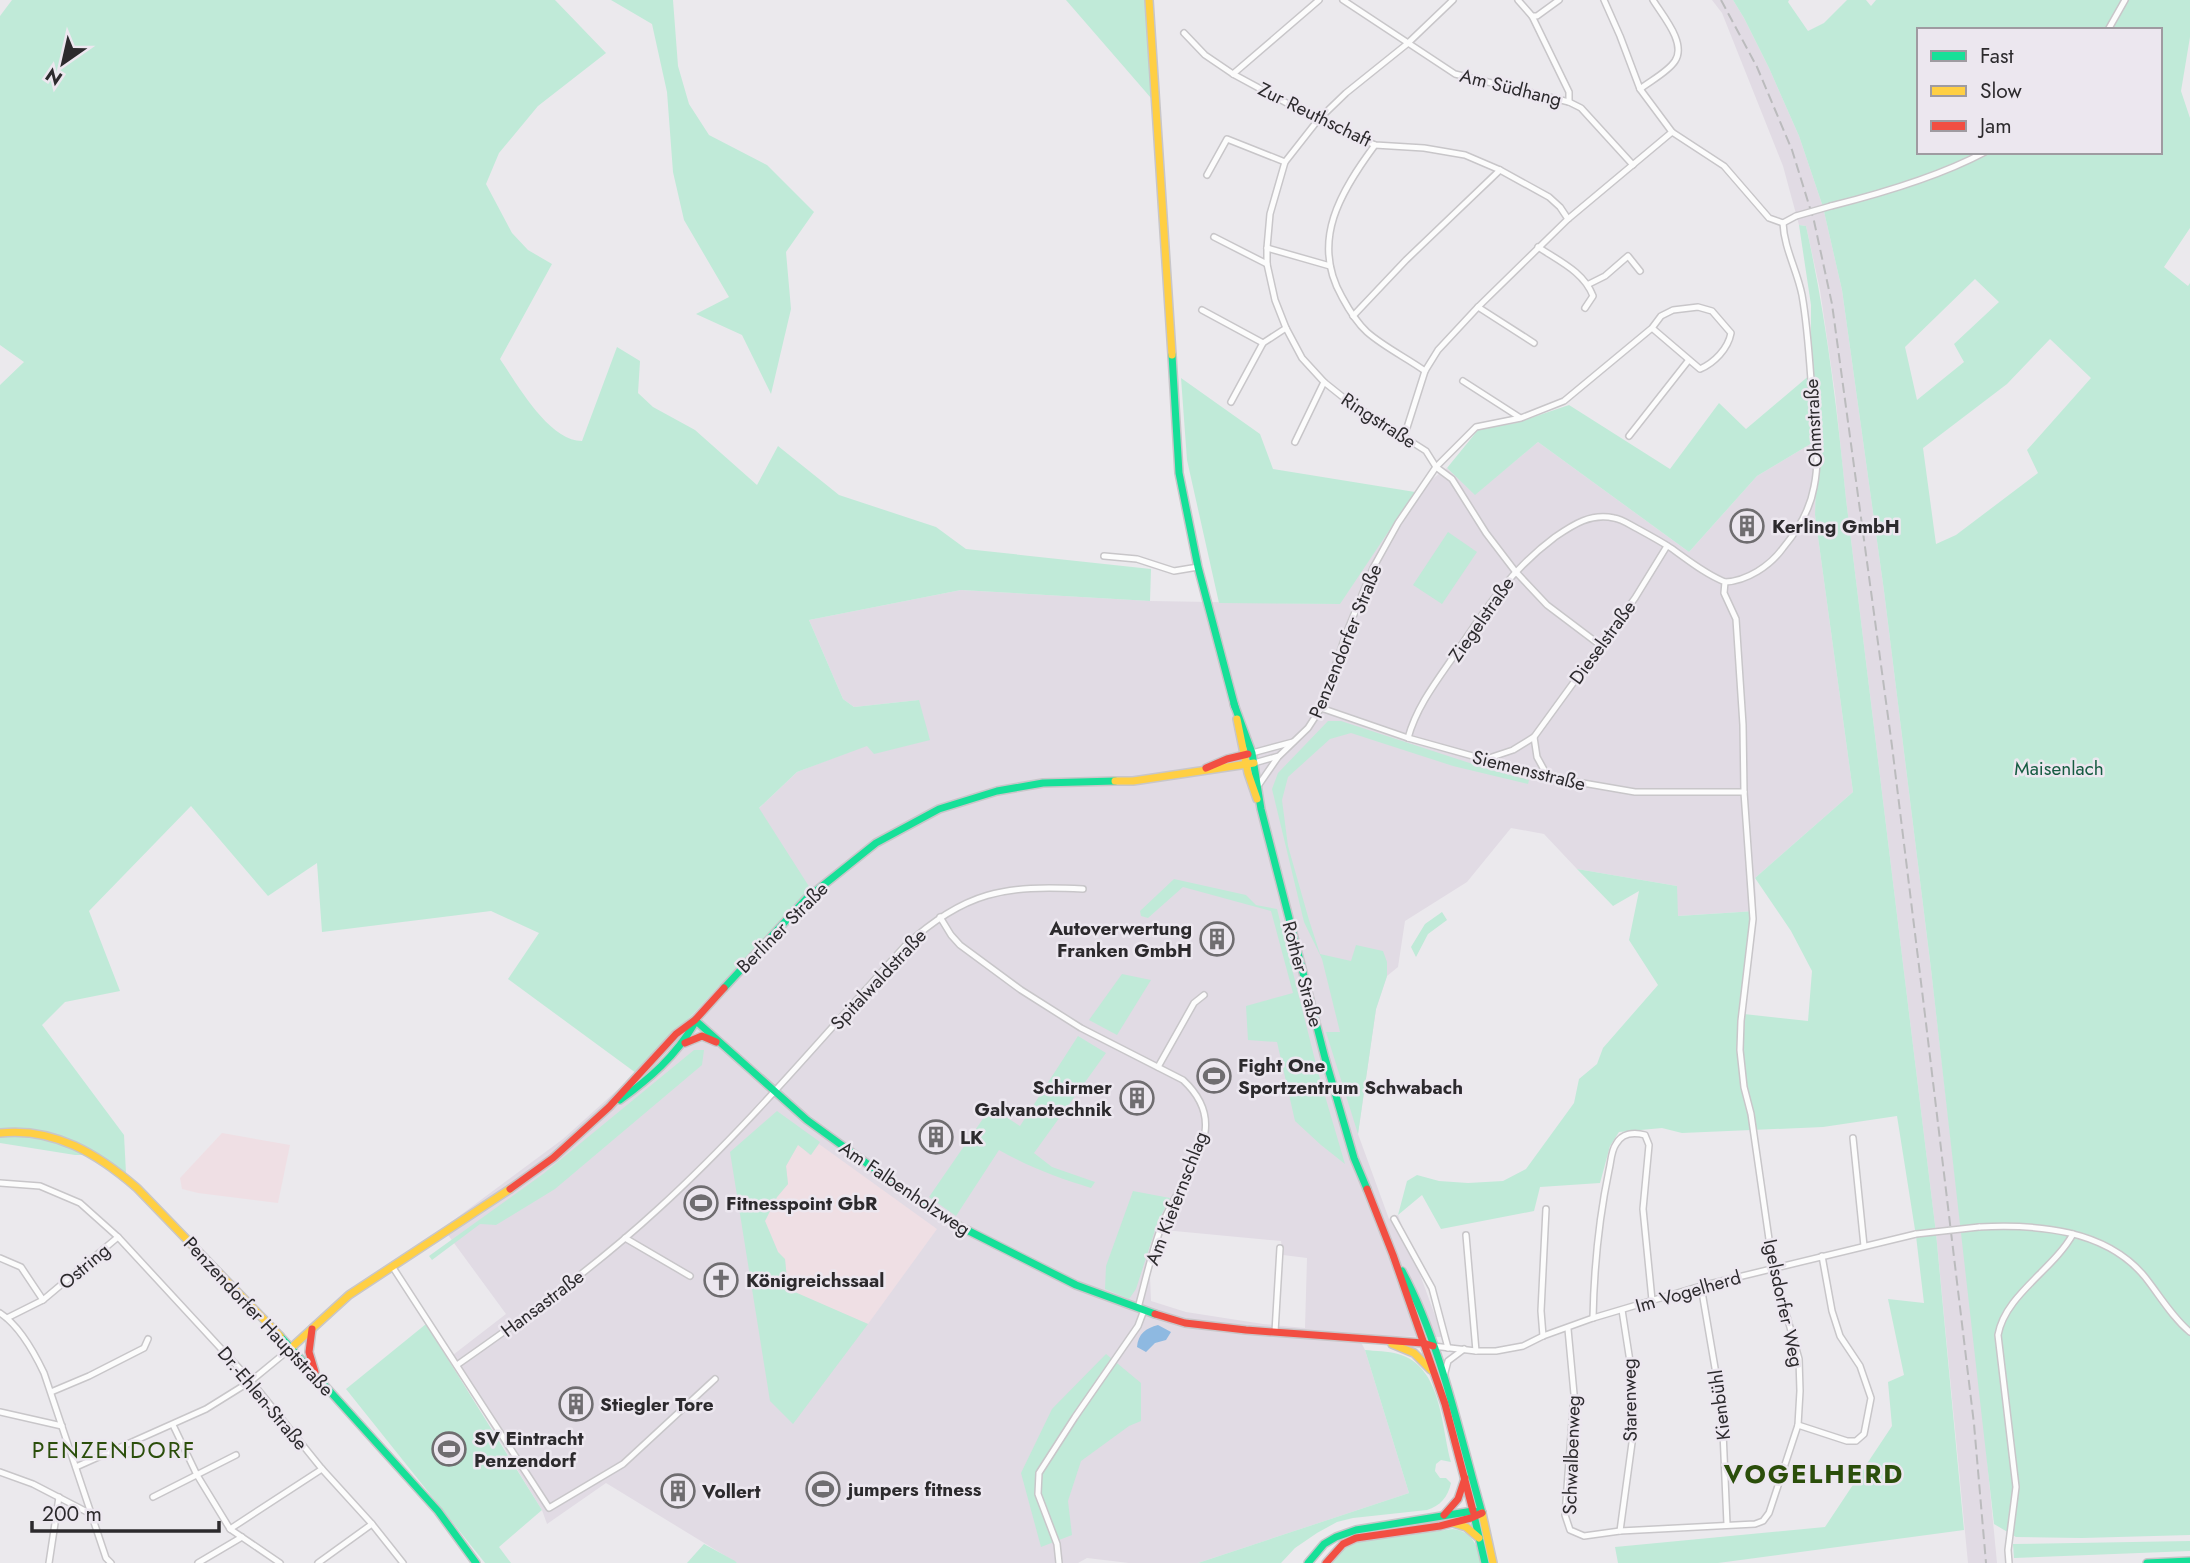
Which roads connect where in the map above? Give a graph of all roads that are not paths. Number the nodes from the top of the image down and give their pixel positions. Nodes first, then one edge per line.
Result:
1 (1149, 0) edge
2 (1319, 0) edge
3 (1343, 0) edge
4 (1453, 0) edge
5 (1518, 0) edge
6 (1559, 0) edge
7 (1604, 0) edge
8 (1653, 0) edge
9 (2125, 0) edge
10 (1532, 16) junction
11 (2109, 28) edge
12 (1184, 33) dead end
13 (1408, 44) junction
14 (1233, 74) junction
15 (1640, 89) junction
16 (1569, 102) junction
17 (1318, 120) junction
18 (1672, 132) junction
19 (1375, 145) junction
20 (1981, 154) edge
21 (1285, 162) junction
22 (1633, 165) junction
23 (1500, 170) junction
24 (1207, 175) dead end
25 (1568, 219) junction
26 (1783, 223) junction
27 (1214, 237) dead end
28 (1538, 247) junction
29 (1267, 248) junction
30 (1267, 264) junction
31 (1330, 266) junction
32 (1640, 271) dead end
33 (1589, 284) junction
34 (1478, 307) junction
35 (1586, 308) dead end
36 (1202, 310) dead end
37 (1353, 316) junction
38 (1286, 328) junction
39 (1652, 328) junction
40 (1263, 343) junction
41 (1534, 343) dead end
42 (1688, 361) junction
43 (1425, 371) junction
44 (1463, 381) dead end
45 (1324, 382) junction
46 (1231, 402) dead end
47 (1521, 418) junction
48 (1629, 436) dead end
49 (1404, 437) junction
50 (1295, 442) dead end
51 (1436, 467) junction
52 (1667, 545) junction
53 (1104, 556) dead end
54 (1198, 567) junction
55 (1515, 571) junction
56 (1725, 582) junction
57 (1600, 645) junction
58 (1321, 708) junction
59 (1534, 737) junction
60 (1408, 738) junction
61 (1296, 741) junction
62 (1248, 754) junction
63 (1279, 756) junction
64 (1483, 760) junction
65 (1250, 764) junction
66 (1199, 771) junction
67 (1548, 777) junction
68 (1258, 786) junction
69 (1744, 792) junction
70 (1261, 809) junction
71 (1083, 889) dead end
72 (940, 917) junction
73 (1204, 995) dead end
74 (695, 1020) junction
75 (678, 1047) junction
76 (727, 1048) junction
77 (1158, 1067) junction
78 (776, 1092) junction
79 (609, 1107) junction
80 (0, 1133) edge
81 (1853, 1138) dead end
82 (0, 1183) edge
83 (1546, 1209) dead end
84 (1394, 1219) dead end
85 (2073, 1234) junction
86 (1466, 1235) dead end
87 (118, 1237) junction
88 (625, 1238) junction
89 (1864, 1246) junction
90 (1280, 1248) dead end
91 (1394, 1255) junction
92 (1822, 1256) junction
93 (0, 1258) edge
94 (392, 1266) junction
95 (1773, 1267) junction
96 (690, 1276) dead end
97 (1701, 1286) junction
98 (43, 1300) junction
99 (1652, 1300) junction
100 (1141, 1309) junction
101 (1622, 1310) junction
102 (0, 1313) edge
103 (8, 1318) junction
104 (1593, 1318) junction
105 (312, 1329) junction
106 (1568, 1329) junction
107 (1275, 1332) junction
108 (2190, 1332) edge
109 (1543, 1336) junction
110 (148, 1339) dead end
111 (1380, 1340) junction
112 (1423, 1343) junction
113 (1433, 1346) junction
114 (291, 1348) junction
115 (1448, 1348) junction
116 (1464, 1349) junction
117 (1476, 1351) junction
118 (457, 1365) junction
119 (1434, 1373) junction
120 (316, 1376) junction
121 (1444, 1376) junction
122 (715, 1379) dead end
123 (251, 1381) junction
124 (51, 1392) junction
125 (0, 1412) edge
126 (1798, 1424) junction
127 (173, 1425) junction
128 (62, 1426) junction
129 (236, 1455) dead end
130 (76, 1467) junction
131 (322, 1469) junction
132 (0, 1472) edge
133 (197, 1475) junction
134 (1465, 1478) junction
135 (59, 1497) junction
136 (153, 1497) dead end
137 (91, 1514) junction
138 (1477, 1514) junction
139 (1442, 1516) junction
140 (1452, 1523) junction
141 (372, 1524) junction
142 (1727, 1524) junction
143 (230, 1529) junction
144 (1620, 1531) junction
145 (242, 1537) junction
146 (1479, 1538) junction
147 (2190, 1561) edge
148 (49, 1563) edge
149 (111, 1563) edge
150 (198, 1563) edge
151 (280, 1563) edge
152 (318, 1563) edge
153 (403, 1563) edge
154 (476, 1563) edge
155 (1059, 1563) edge
156 (1308, 1563) edge
157 (1326, 1563) edge
158 (1485, 1563) edge
159 (1493, 1563) edge
160 (2009, 1563) edge
161 (2147, 1563) edge

1 - 54 main road
2 - 14 street
3 - 13 street, Am Südhang
4 - 13 street, Ringstraße
5 - 10 street
6 - 10 street
7 - 15 street
8 - 15 street
9 - 11 street
10 - 16 street
12 - 14 street, Zur Reuthschaft
13 - 16 street, Am Südhang
13 - 17 street, Ringstraße
14 - 17 street, Zur Reuthschaft
15 - 18 street
16 - 22 street, Am Südhang
17 - 19 street, Zur Reuthschaft
17 - 21 street, Ringstraße
18 - 22 street
18 - 26 street
19 - 23 street, Zur Reuthschaft
19 - 31 street
20 - 26 street, bridge
21 - 24 street
21 - 29 street, Ringstraße
22 - 25 street
23 - 25 street, Zur Reuthschaft
23 - 37 street
25 - 28 street
26 - 56 street, Ohmstraße
27 - 30 street
28 - 33 street
28 - 34 street
29 - 30 street, Ringstraße
29 - 31 street
30 - 38 street, Ringstraße
31 - 37 street
32 - 33 street
33 - 35 street
34 - 41 street
34 - 43 street
36 - 40 street
37 - 43 street
38 - 40 street
38 - 45 street, Ringstraße
39 - 42 street
39 - 42 street, Penzendorfer Straße
39 - 47 street, Penzendorfer Straße
40 - 46 street
42 - 48 street
43 - 49 street
44 - 47 street
45 - 49 street, Ringstraße
45 - 50 street, Ringstraße
47 - 51 street, Penzendorfer Straße
49 - 51 street, Ringstraße
51 - 55 street, Ringstraße
51 - 58 street, Penzendorfer Straße
52 - 55 street, Ziegelstraße
52 - 56 street, Ziegelstraße
52 - 57 street, Dieselstraße
53 - 54 street
54 - 62 main road
55 - 57 street, Ringstraße
55 - 60 street, Ziegelstraße
56 - 69 street
57 - 59 street, Dieselstraße
58 - 60 street, Siemensstraße
58 - 61 street, Penzendorfer Straße
59 - 64 street, Dieselstraße
59 - 67 street
60 - 64 street, Siemensstraße
61 - 62 street
61 - 63 street, Penzendorfer Straße
62 - 65 main road
62 - 66 main road, Berliner Straße
63 - 65 street, Penzendorfer Straße
63 - 68 street, Penzendorfer Straße
64 - 67 street, Siemensstraße
65 - 66 main road, Berliner Straße
65 - 68 main road, Rother Straße
65 - 70 main road, Rother Straße
66 - 74 main road, Berliner Straße
67 - 69 street, Siemensstraße
68 - 70 main road, Rother Straße
69 - 95 street, Igelsdorfer Weg
70 - 91 main road, Rother Straße
71 - 72 street, Spitalwaldstraße
72 - 77 street, Am Kiefernschlag
72 - 78 street, Spitalwaldstraße
73 - 77 street
74 - 75 main road, Berliner Straße
74 - 76 main road, Am Falbenholzweg
74 - 79 main road, Berliner Straße
75 - 76 main road
75 - 79 main road, Berliner Straße
76 - 78 main road, Am Falbenholzweg
77 - 100 street, Am Kiefernschlag
78 - 88 street, Hansastraße
78 - 100 main road, Am Falbenholzweg
79 - 94 main road, Berliner Straße
80 - 114 main road, Penzendorfer Hauptstraße
81 - 89 street
82 - 87 street, Ostring
83 - 109 street
84 - 115 street
85 - 89 street, Im Vogelherd, bridge
85 - 108 street, Im Vogelherd
85 - 160 street
86 - 117 street
87 - 98 street, Ostring
87 - 123 street, Dr.-Ehlen-Straße
88 - 96 street
88 - 118 street, Hansastraße
89 - 92 street, Im Vogelherd
90 - 107 street
91 - 112 main road, Rother Straße
91 - 113 main road, Rother Straße
92 - 95 street, Im Vogelherd
92 - 126 street
93 - 98 street, Ostring
94 - 105 main road, Berliner Straße
94 - 118 street
95 - 97 street, Im Vogelherd
95 - 126 street, Igelsdorfer Weg
97 - 99 street, Im Vogelherd
97 - 142 street, Kienbühl
98 - 103 street, Ostring
99 - 101 street, Im Vogelherd
99 - 104 street
100 - 107 main road, Am Falbenholzweg
100 - 155 street
101 - 104 street, Im Vogelherd
101 - 144 street, Starenweg
102 - 103 street
103 - 124 street
104 - 106 street, Im Vogelherd
105 - 114 main road, Berliner Straße
105 - 120 main road
106 - 109 street, Im Vogelherd
106 - 144 street, Schwalbenweg
107 - 111 main road, Am Falbenholzweg
109 - 117 street, Im Vogelherd
110 - 124 street
111 - 112 main road, Am Falbenholzweg
111 - 119 main road
112 - 113 main road, Am Falbenholzweg
112 - 119 main road, Rother Straße
113 - 115 street, Im Vogelherd
113 - 121 main road, Rother Straße
114 - 120 main road, Penzendorfer Hauptstraße
114 - 123 street
115 - 116 street, Im Vogelherd
116 - 117 street, Im Vogelherd
116 - 121 street
118 - 122 street
119 - 134 main road, Rother Straße
120 - 154 main road, Penzendorfer Hauptstraße
121 - 138 main road, Rother Straße
123 - 127 street
123 - 131 street, Dr.-Ehlen-Straße
124 - 128 street
125 - 128 street
126 - 142 street, Igelsdorfer Weg
127 - 130 street
127 - 133 street
128 - 130 street
129 - 133 street
130 - 137 street
131 - 141 street, Dr.-Ehlen-Straße
131 - 143 street
132 - 135 street
133 - 136 street
133 - 143 street
134 - 138 main road, Rother Straße
134 - 139 main road
135 - 137 street
135 - 148 street
137 - 149 street
138 - 139 main road
138 - 140 main road
138 - 146 main road, Rother Straße
138 - 159 main road, Rother Straße
139 - 156 main road
140 - 146 main road
140 - 157 main road
141 - 152 street
141 - 153 street, Dr.-Ehlen-Straße
142 - 144 street, Igelsdorfer Weg
143 - 145 street
145 - 150 street
145 - 151 street
146 - 158 main road, Rother Straße
147 - 161 main road

